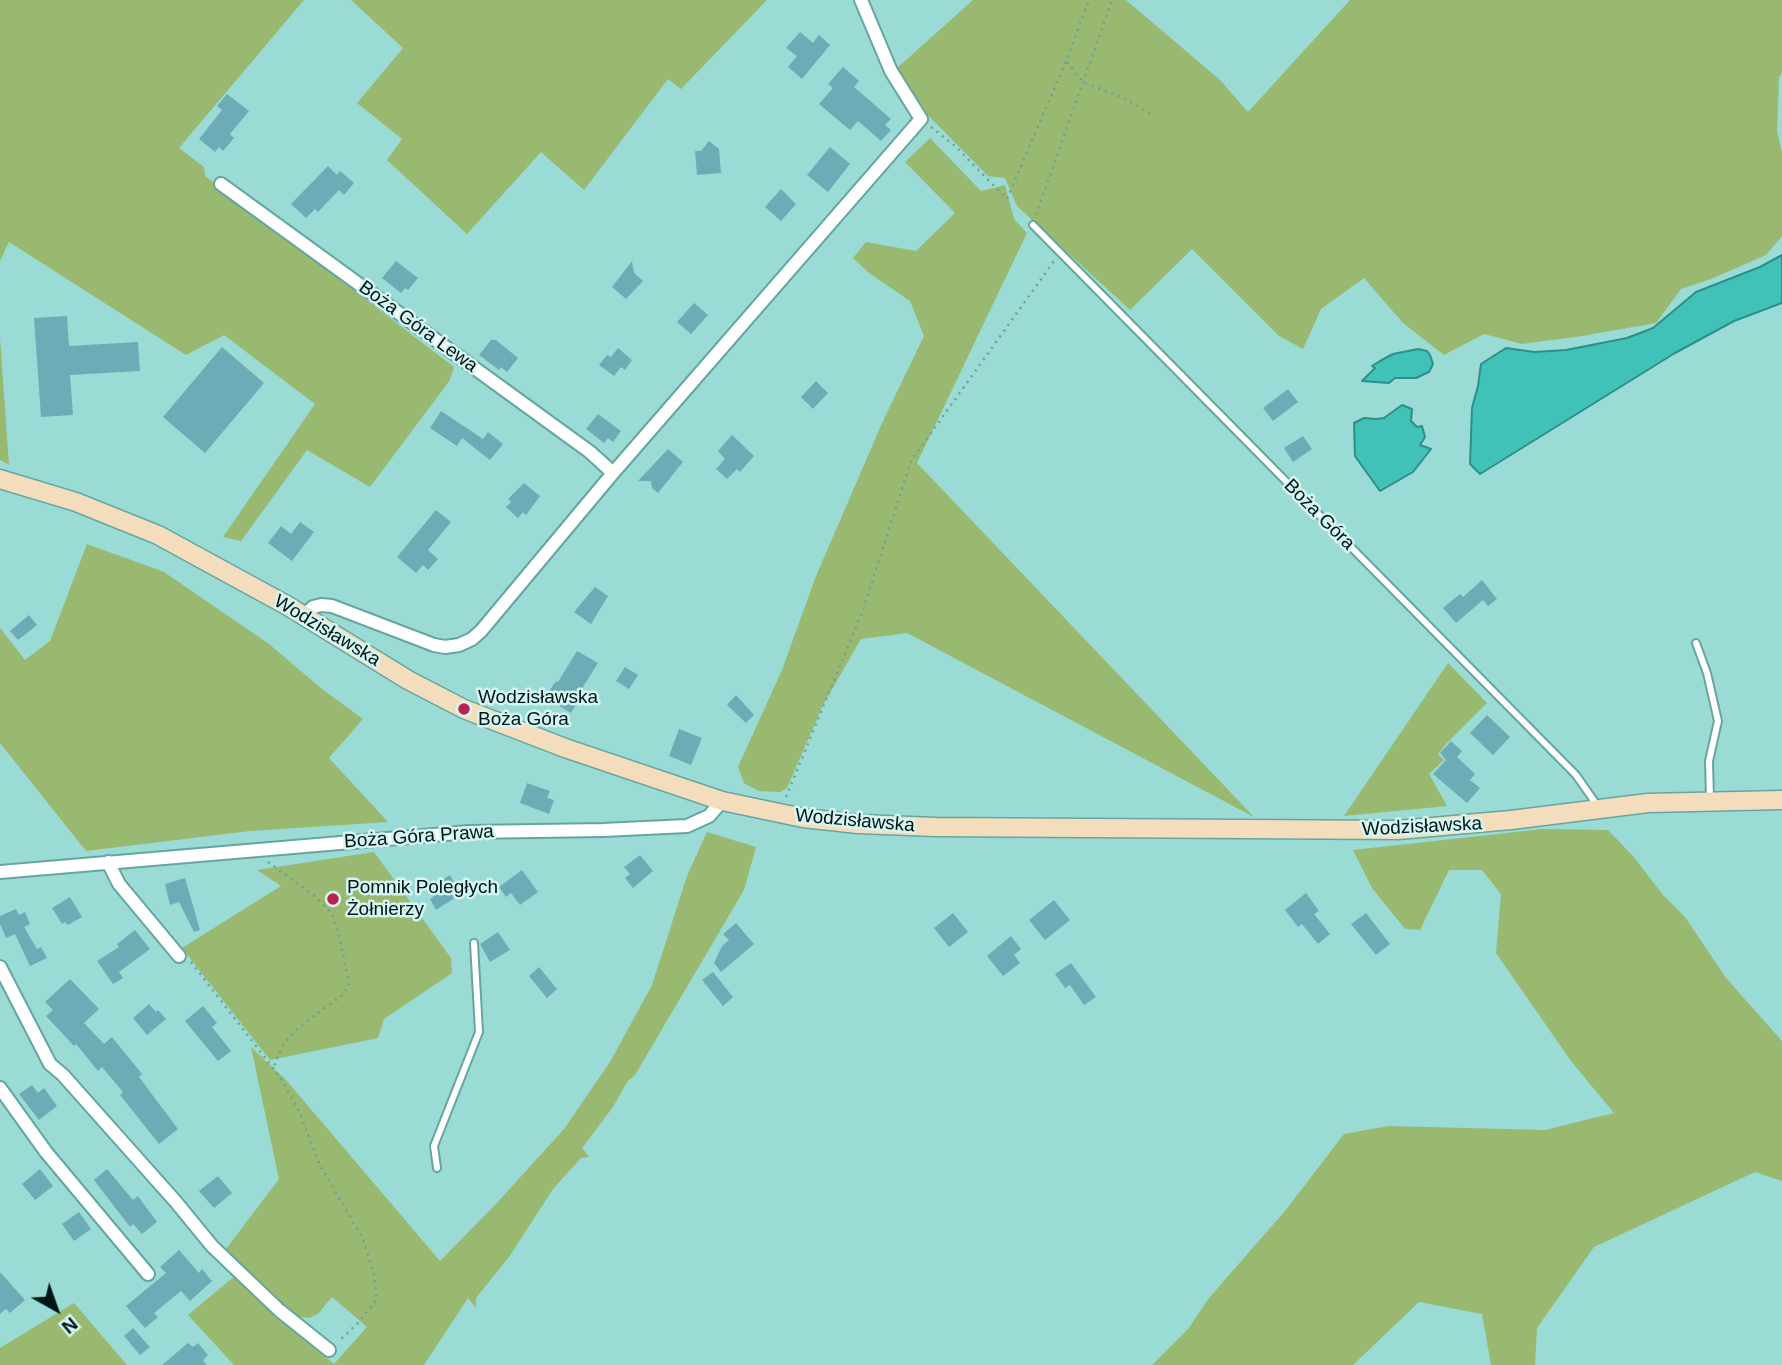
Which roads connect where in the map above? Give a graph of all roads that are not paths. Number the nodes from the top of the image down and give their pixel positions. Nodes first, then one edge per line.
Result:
1 (861, 0) edge
2 (221, 184) dead end
3 (1033, 225) road end
4 (613, 473) junction
5 (0, 479) edge
6 (303, 616) junction
7 (1696, 643) dead end
8 (1782, 800) edge
9 (722, 801) junction
10 (1710, 802) junction
11 (1600, 809) junction
12 (107, 862) junction
13 (0, 872) edge
14 (474, 943) dead end
15 (179, 956) dead end
16 (0, 967) edge
17 (0, 1088) edge
18 (437, 1168) dead end
19 (148, 1274) dead end
20 (330, 1350) road end

1 - 4 street
2 - 4 street, Boża Góra Lewa
3 - 11 lane, Boża Góra
4 - 6 street
5 - 6 main road, Wodzisławska
6 - 9 main road, Wodzisławska
7 - 10 lane
8 - 10 main road, Wodzisławska
9 - 11 main road, Wodzisławska
9 - 12 street, Boża Góra Prawa
10 - 11 main road, Wodzisławska
12 - 13 street, Boża Góra Prawa
12 - 15 street
14 - 18 lane
16 - 20 street
17 - 19 street

